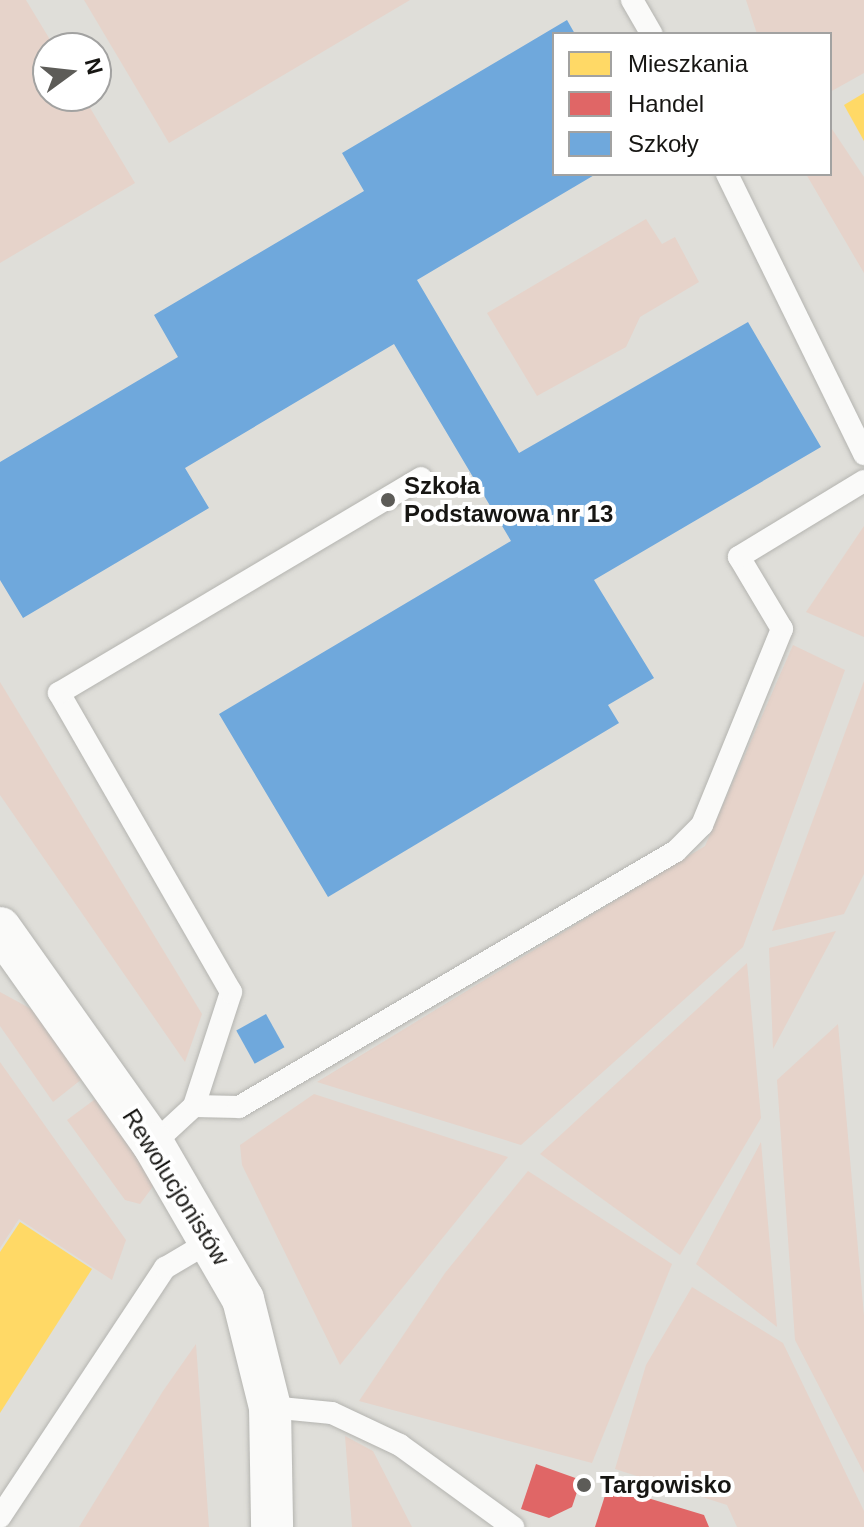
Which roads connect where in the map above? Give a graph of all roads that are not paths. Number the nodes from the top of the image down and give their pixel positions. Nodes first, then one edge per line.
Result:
1 (632, 0) edge
2 (651, 32) edge
3 (728, 176) edge
4 (864, 454) edge
5 (421, 478) dead end
6 (864, 481) edge
7 (3, 940) edge
8 (194, 1106) junction
9 (153, 1144) junction
10 (214, 1239) junction
11 (270, 1407) junction
12 (0, 1517) edge
13 (272, 1527) edge
14 (513, 1527) edge

1 - 2 lane
3 - 4 lane
5 - 8 lane
6 - 8 lane
7 - 9 street, Rewolucjonistów
8 - 9 lane
9 - 10 street, Rewolucjonistów
10 - 11 street, Rewolucjonistów
10 - 12 lane
11 - 13 street, Rewolucjonistów
11 - 14 lane

